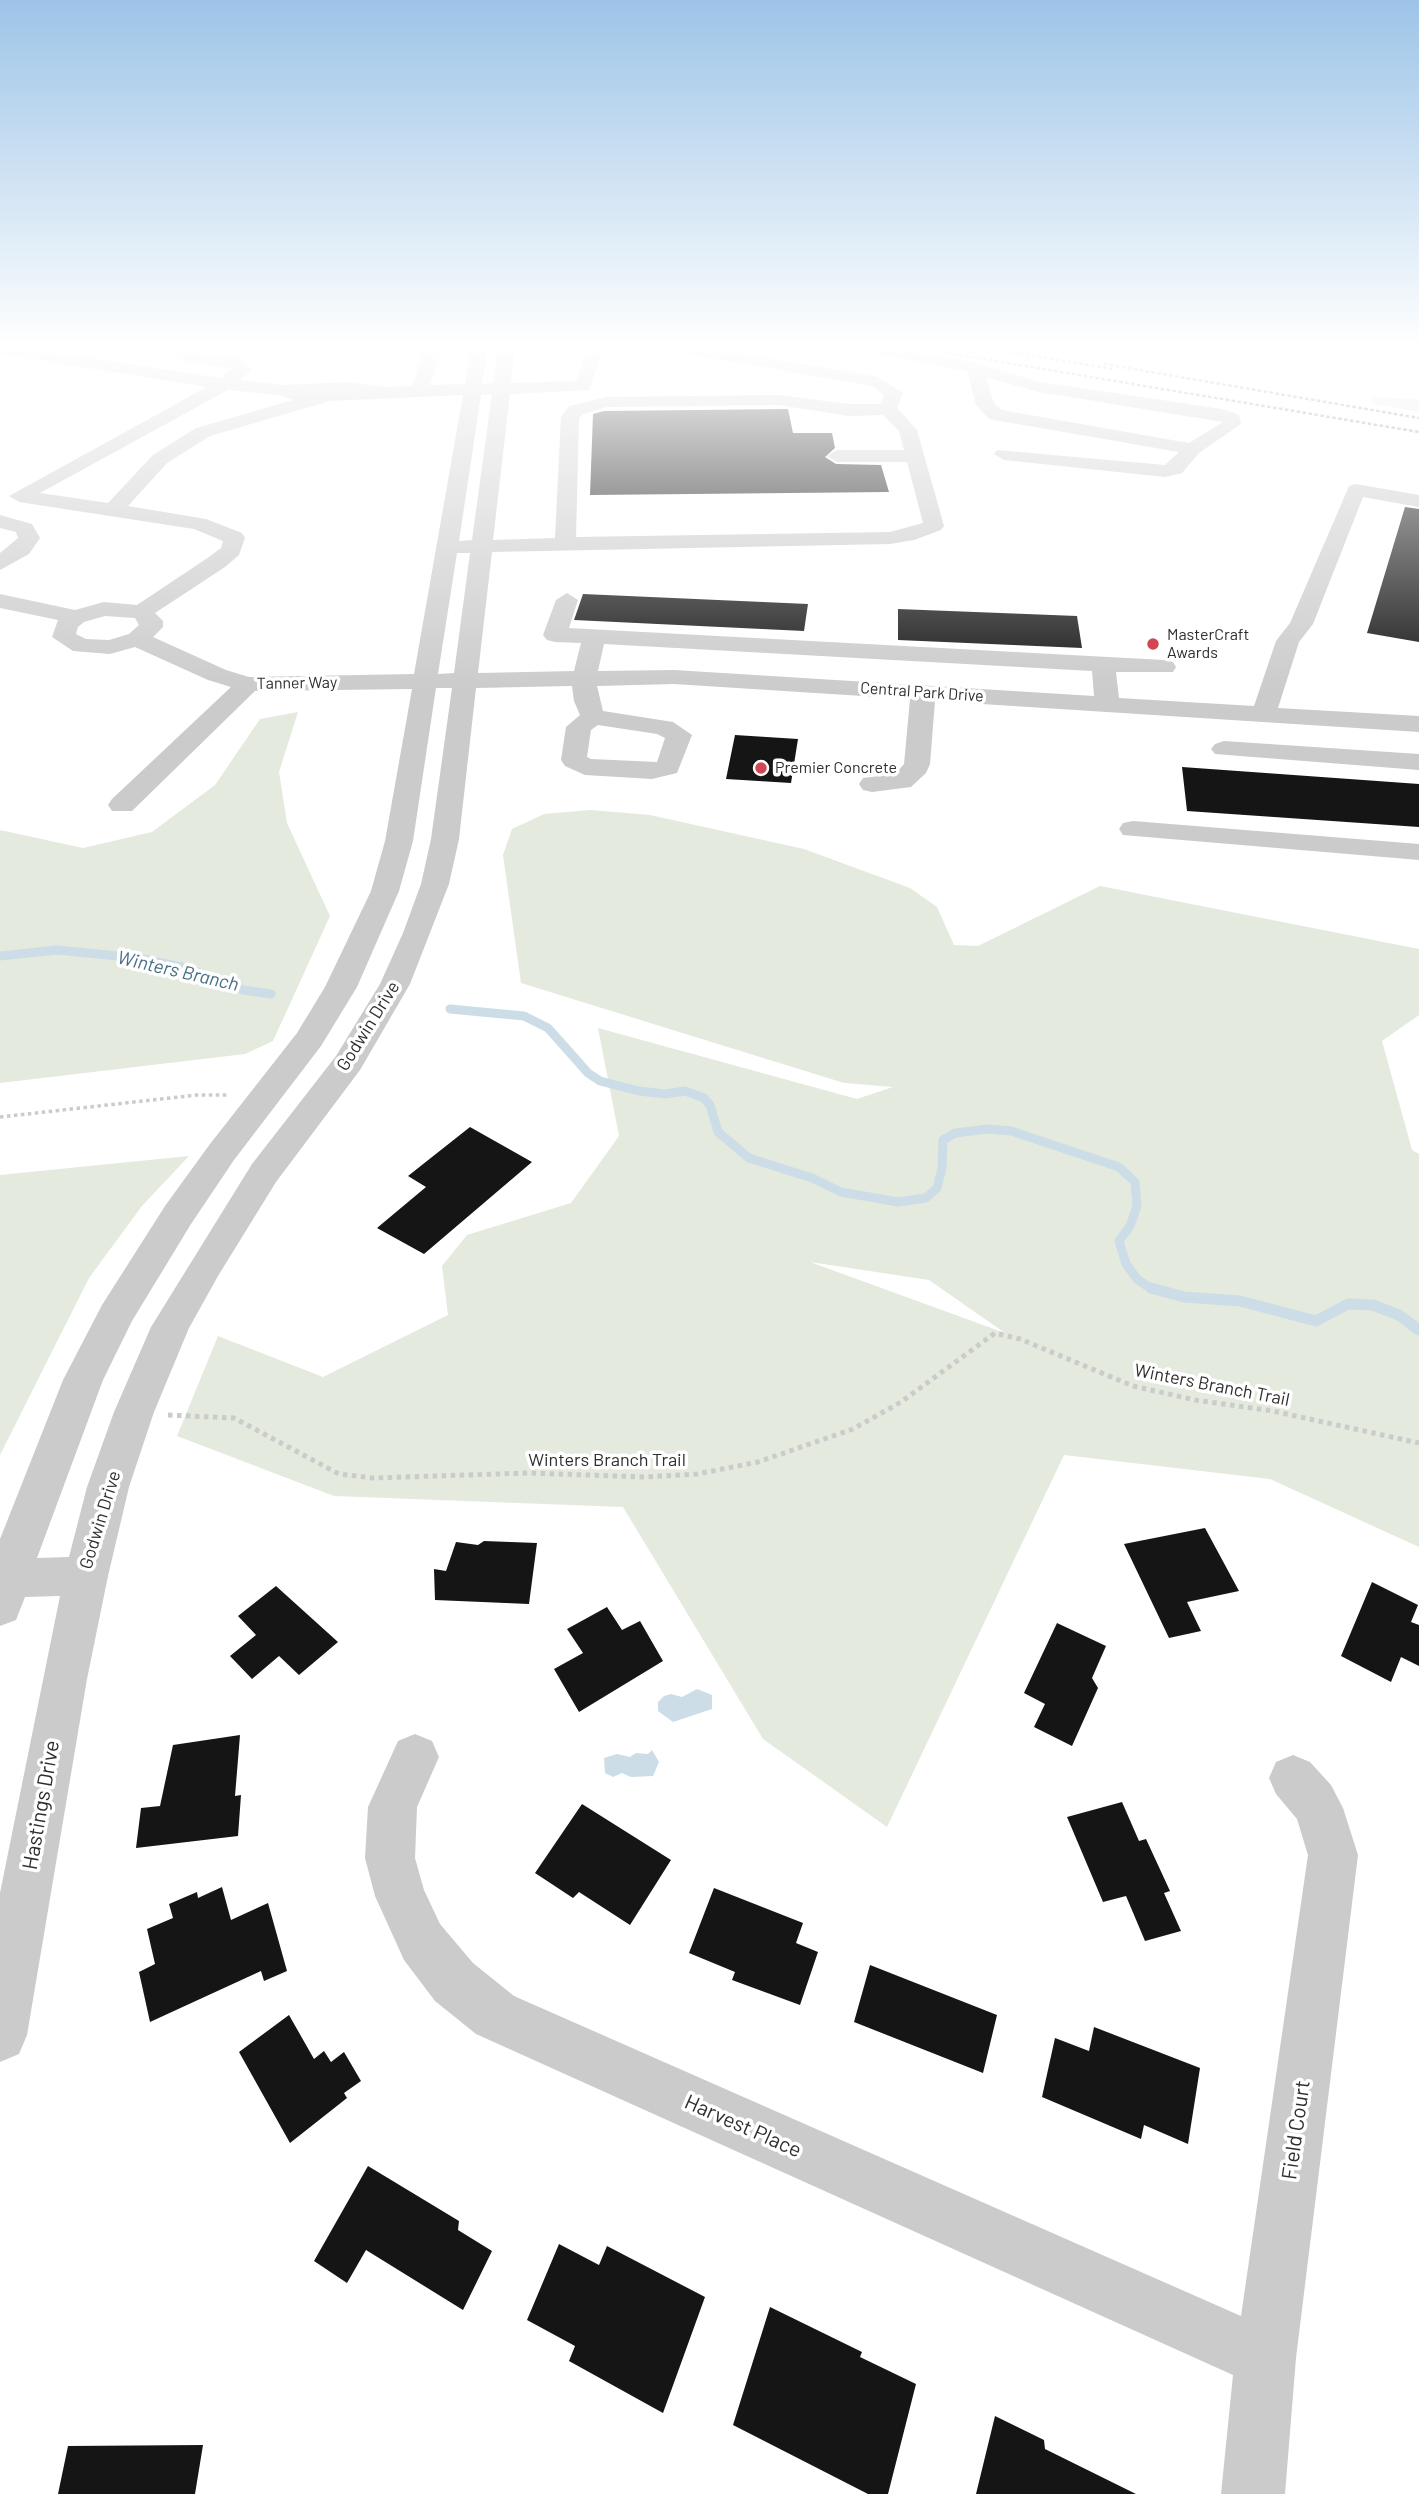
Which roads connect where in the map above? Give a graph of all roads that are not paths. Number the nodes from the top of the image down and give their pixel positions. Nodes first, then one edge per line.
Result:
1 (77, 460) edge
2 (159, 460) edge
3 (460, 460) edge
4 (493, 460) edge
5 (568, 460) edge
6 (915, 460) edge
7 (1004, 460) edge
8 (1064, 460) edge
9 (1182, 460) edge
10 (1083, 482) dead end
11 (10, 495) edge
12 (1419, 501) edge
13 (114, 509) junction
14 (0, 521) edge
15 (565, 544) junction
16 (481, 547) junction
17 (446, 548) junction
18 (0, 563) edge
19 (567, 600) dead end
20 (0, 601) edge
21 (141, 612) junction
22 (76, 617) junction
23 (594, 636) junction
24 (137, 639) junction
25 (872, 649) junction
26 (1103, 664) junction
27 (1164, 667) dead end
28 (584, 678) junction
29 (464, 681) junction
30 (424, 682) junction
31 (248, 684) junction
32 (869, 688) junction
33 (923, 692) junction
34 (1107, 705) junction
35 (1263, 715) junction
36 (593, 717) dead end
37 (1419, 724) edge
38 (1224, 750) dead end
39 (1419, 762) edge
40 (872, 784) dead end
41 (122, 805) dead end
42 (1133, 829) dead end
43 (1419, 852) edge
44 (86, 1576) junction
45 (2, 1587) edge
46 (415, 1757) dead end
47 (1293, 1778) dead end
48 (0, 2035) edge
49 (1265, 2358) junction
50 (1254, 2494) edge

1 - 11 street
2 - 13 street
3 - 17 street, Godwin Drive
4 - 16 street, Godwin Drive
5 - 15 street
6 - 15 street
7 - 10 street
8 - 9 street
11 - 13 street
12 - 35 street
13 - 21 street
14 - 18 street
15 - 16 street
16 - 17 street
16 - 29 street, Godwin Drive
17 - 30 street, Godwin Drive
19 - 23 street
20 - 22 street
21 - 22 street
21 - 24 street
22 - 24 street
23 - 25 street
23 - 28 street
24 - 31 street, Tanner Way
25 - 26 street
25 - 32 street
26 - 27 street
26 - 34 street
28 - 29 street, Central Park Drive
28 - 32 street, Central Park Drive
28 - 36 street
29 - 30 street, Central Park Drive
29 - 44 street, Godwin Drive
30 - 31 street, Tanner Way
30 - 45 street, Godwin Drive
31 - 41 street
32 - 33 street, Central Park Drive
33 - 34 street, Central Park Drive
33 - 40 street
34 - 35 street, Central Park Drive
35 - 37 street, Central Park Drive
38 - 39 street
42 - 43 street
44 - 45 street, Godwin Drive
44 - 48 street, Hastings Drive
46 - 49 street, Harvest Place
47 - 49 street, Field Court
49 - 50 street, Field Court

